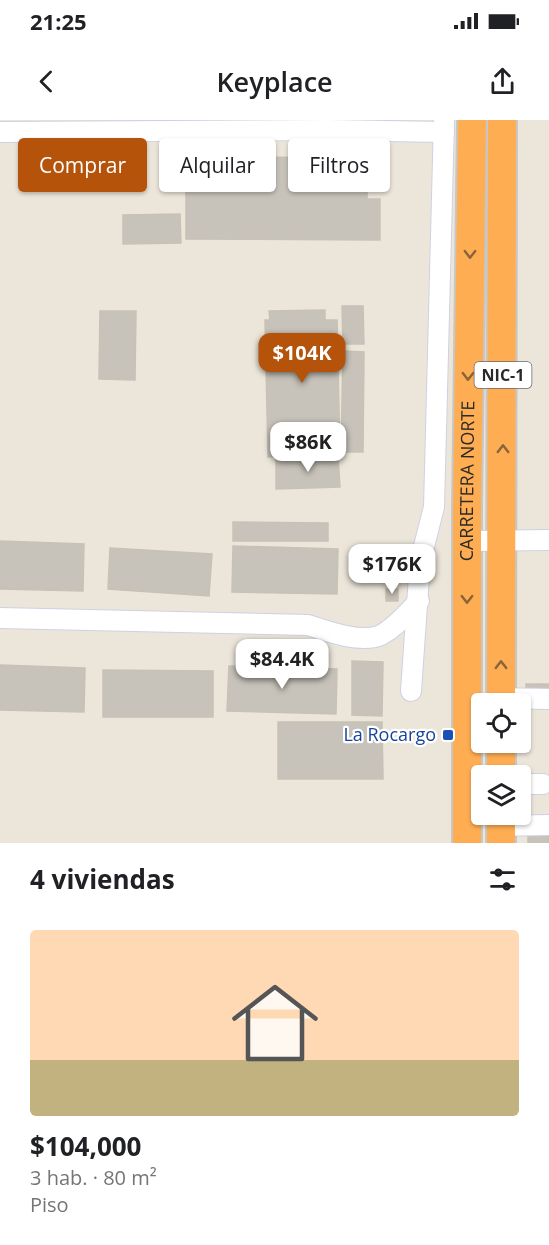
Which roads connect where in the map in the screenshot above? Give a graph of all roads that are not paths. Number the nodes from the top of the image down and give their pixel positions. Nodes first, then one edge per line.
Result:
1 (472, 120) edge
2 (502, 120) edge
3 (444, 126) edge
4 (0, 132) edge
5 (549, 540) edge
6 (467, 541) junction
7 (503, 541) junction
8 (418, 601) junction
9 (0, 618) edge
10 (411, 691) dead end
11 (501, 693) edge
12 (549, 699) edge
13 (531, 700) edge
14 (473, 765) edge
15 (531, 784) edge
16 (543, 784) dead end
17 (471, 809) edge
18 (549, 825) edge
19 (501, 828) edge
20 (467, 843) edge

1 -> 6 highway, CARRETERA NORTE / NIC-1
7 -> 2 highway, CARRETERA NORTE / NIC-1
3 - 4 street
3 - 8 street
5 - 7 street
6 - 7 street
6 -> 14 highway, CARRETERA NORTE / NIC-1
11 -> 7 highway, CARRETERA NORTE / NIC-1
8 - 9 street
8 - 10 street
12 - 13 street
15 - 16 street
17 - 20 highway, CARRETERA NORTE / NIC-1
18 - 19 street

